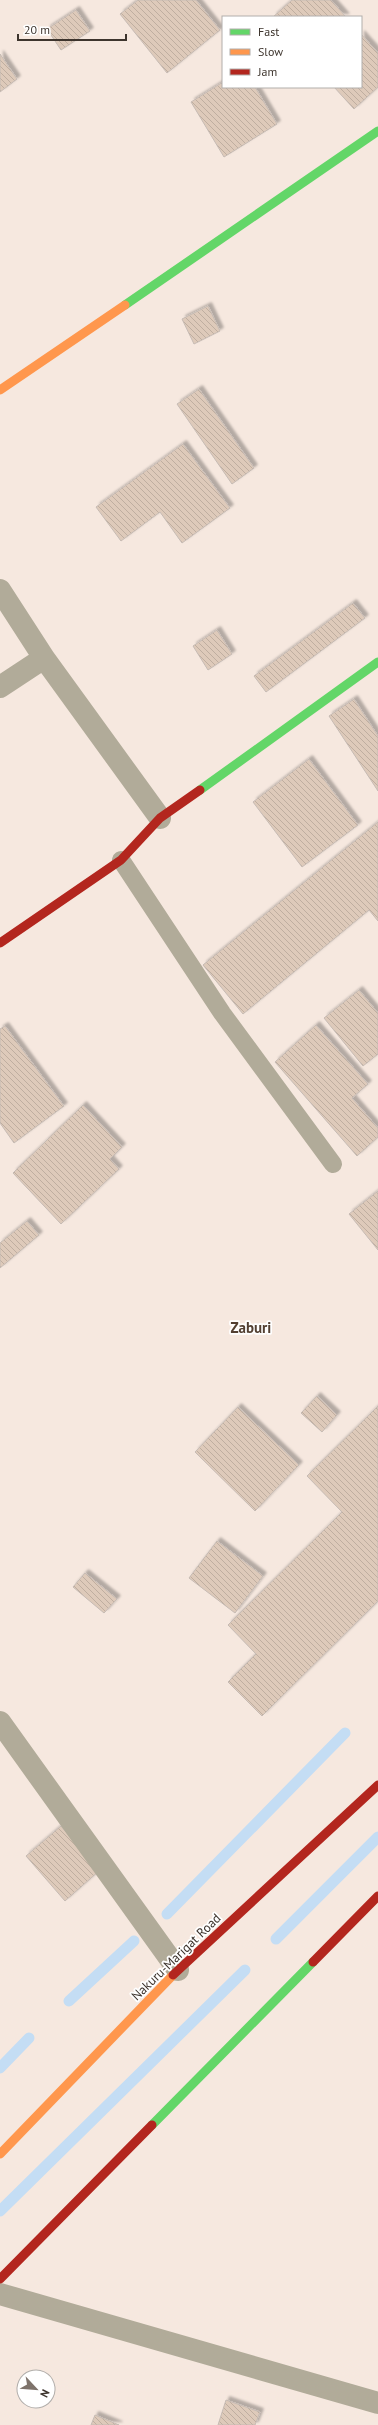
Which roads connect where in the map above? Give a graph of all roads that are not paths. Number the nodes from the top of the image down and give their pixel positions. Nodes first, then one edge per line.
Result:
1 (378, 131) edge
2 (0, 390) edge
3 (0, 590) edge
4 (44, 658) junction
5 (378, 662) edge
6 (0, 687) edge
7 (160, 818) junction
8 (121, 860) junction
9 (0, 944) edge
10 (333, 1164) dead end
11 (0, 1722) edge
12 (378, 1785) edge
13 (378, 1896) edge
14 (178, 1970) junction
15 (0, 2154) edge
16 (0, 2279) edge
17 (0, 2294) edge
18 (378, 2403) edge

1 - 2 street
3 - 4 street
4 - 6 street
4 - 7 street
5 - 7 street
7 - 8 street
8 - 9 street
8 - 10 lane
11 - 14 street
12 - 14 street, Nakuru-Marigat Road
13 - 16 street
14 - 15 street, Nakuru-Marigat Road
17 - 18 street

